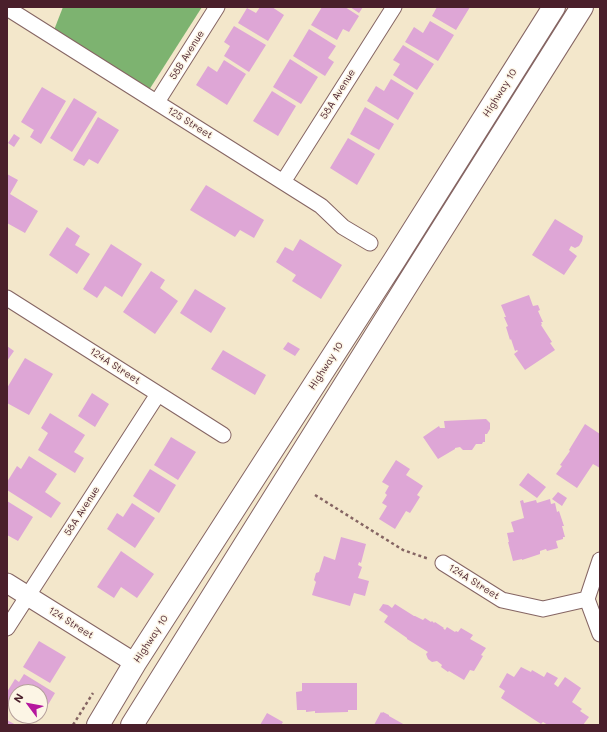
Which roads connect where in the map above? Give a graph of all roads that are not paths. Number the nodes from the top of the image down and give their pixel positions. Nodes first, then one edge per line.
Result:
1 (217, 7) edge
2 (394, 7) edge
3 (554, 7) edge
4 (582, 7) edge
5 (7, 8) edge
6 (157, 102) junction
7 (283, 182) junction
8 (370, 243) dead end
9 (7, 298) edge
10 (158, 394) junction
11 (223, 435) dead end
12 (600, 560) edge
13 (443, 563) road end
14 (7, 583) edge
15 (27, 596) junction
16 (587, 599) junction
17 (7, 628) edge
18 (600, 634) edge
19 (135, 664) junction
20 (98, 725) edge
21 (116, 725) edge
22 (132, 725) edge

1 - 6 street, 58B Avenue
2 - 7 street, 58A Avenue
3 - 19 highway, Highway 10
4 - 22 highway
5 - 6 street, 125 Street
6 - 7 street, 125 Street
7 - 8 street, 125 Street
9 - 10 street, 124A Street
10 - 11 street, 124A Street
10 - 15 street, 58A Avenue
12 - 16 street
13 - 16 street, 124A Street
14 - 15 street, 124 Street
15 - 17 street, 58A Avenue
15 - 19 street, 124 Street
16 - 18 street
19 - 20 highway, Highway 10
19 - 21 highway

